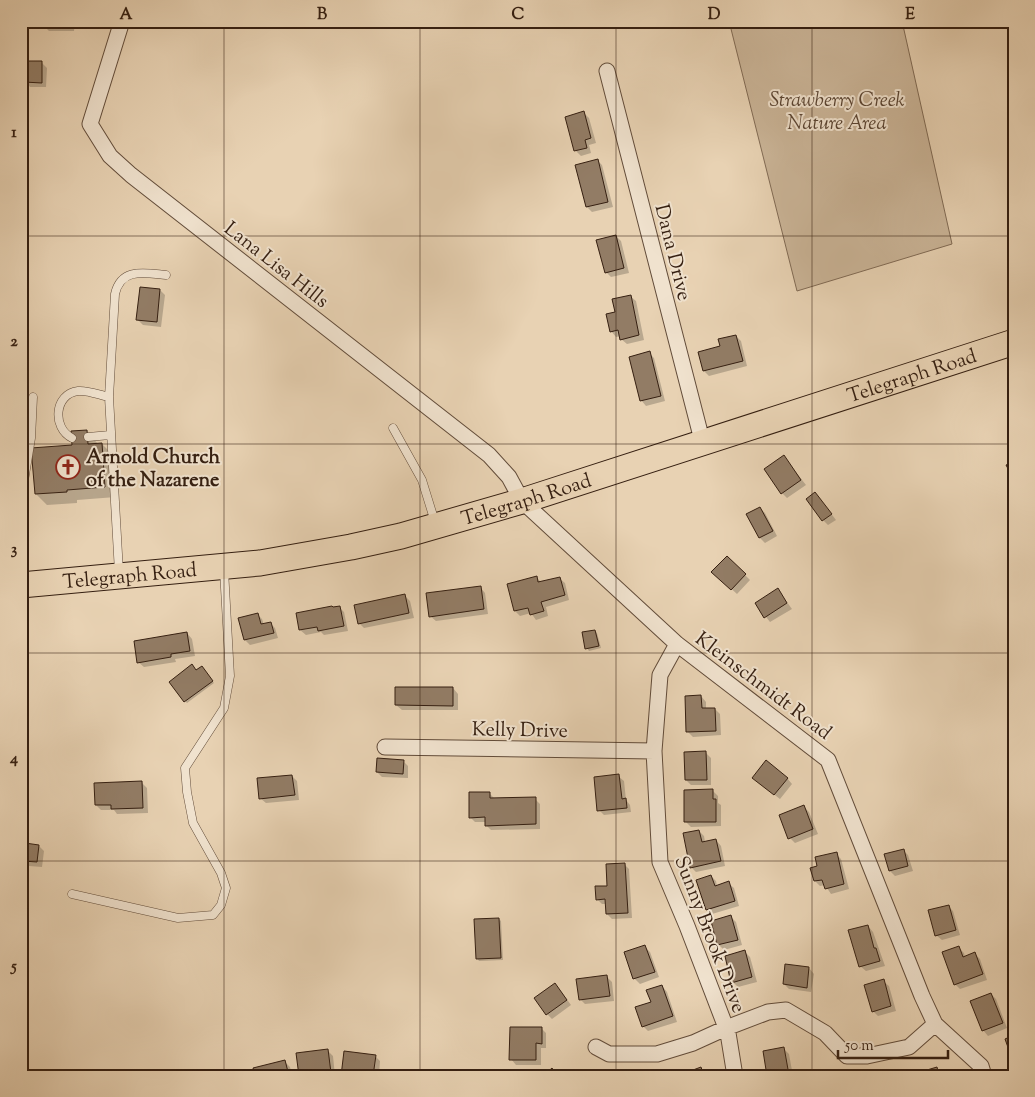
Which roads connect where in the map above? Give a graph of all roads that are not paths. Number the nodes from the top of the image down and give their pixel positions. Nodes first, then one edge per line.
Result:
1 (122, 21) edge
2 (607, 71) dead end
3 (166, 275) dead end
4 (1014, 342) edge
5 (33, 397) dead end
6 (109, 397) junction
7 (393, 428) dead end
8 (110, 435) junction
9 (88, 437) dead end
10 (72, 438) dead end
11 (702, 444) junction
12 (21, 499) edge
13 (522, 501) junction
14 (436, 526) junction
15 (223, 567) junction
16 (119, 576) junction
17 (21, 585) edge
18 (678, 644) junction
19 (385, 747) dead end
20 (654, 751) junction
21 (72, 894) dead end
22 (935, 1024) junction
23 (727, 1030) junction
24 (596, 1047) dead end
25 (735, 1076) edge
26 (984, 1076) edge

1 - 13 street, Lana Lisa Hills
2 - 11 street, Dana Drive
3 - 6 lane
4 - 11 main road, Telegraph Road
5 - 12 lane
6 - 8 lane
6 - 10 lane
7 - 14 lane
8 - 9 lane
8 - 16 lane
11 - 13 main road, Telegraph Road
13 - 14 main road, Telegraph Road
13 - 18 street, Kleinschmidt Road
14 - 15 main road, Telegraph Road
15 - 16 main road, Telegraph Road
15 - 21 lane
16 - 17 main road, Telegraph Road
18 - 20 street, Sunny Brook Drive
18 - 22 street, Kleinschmidt Road
19 - 20 street, Kelly Drive
20 - 23 street, Sunny Brook Drive
22 - 23 street
22 - 26 street, Kleinschmidt Road
23 - 24 street
23 - 25 street, Sunny Brook Drive

